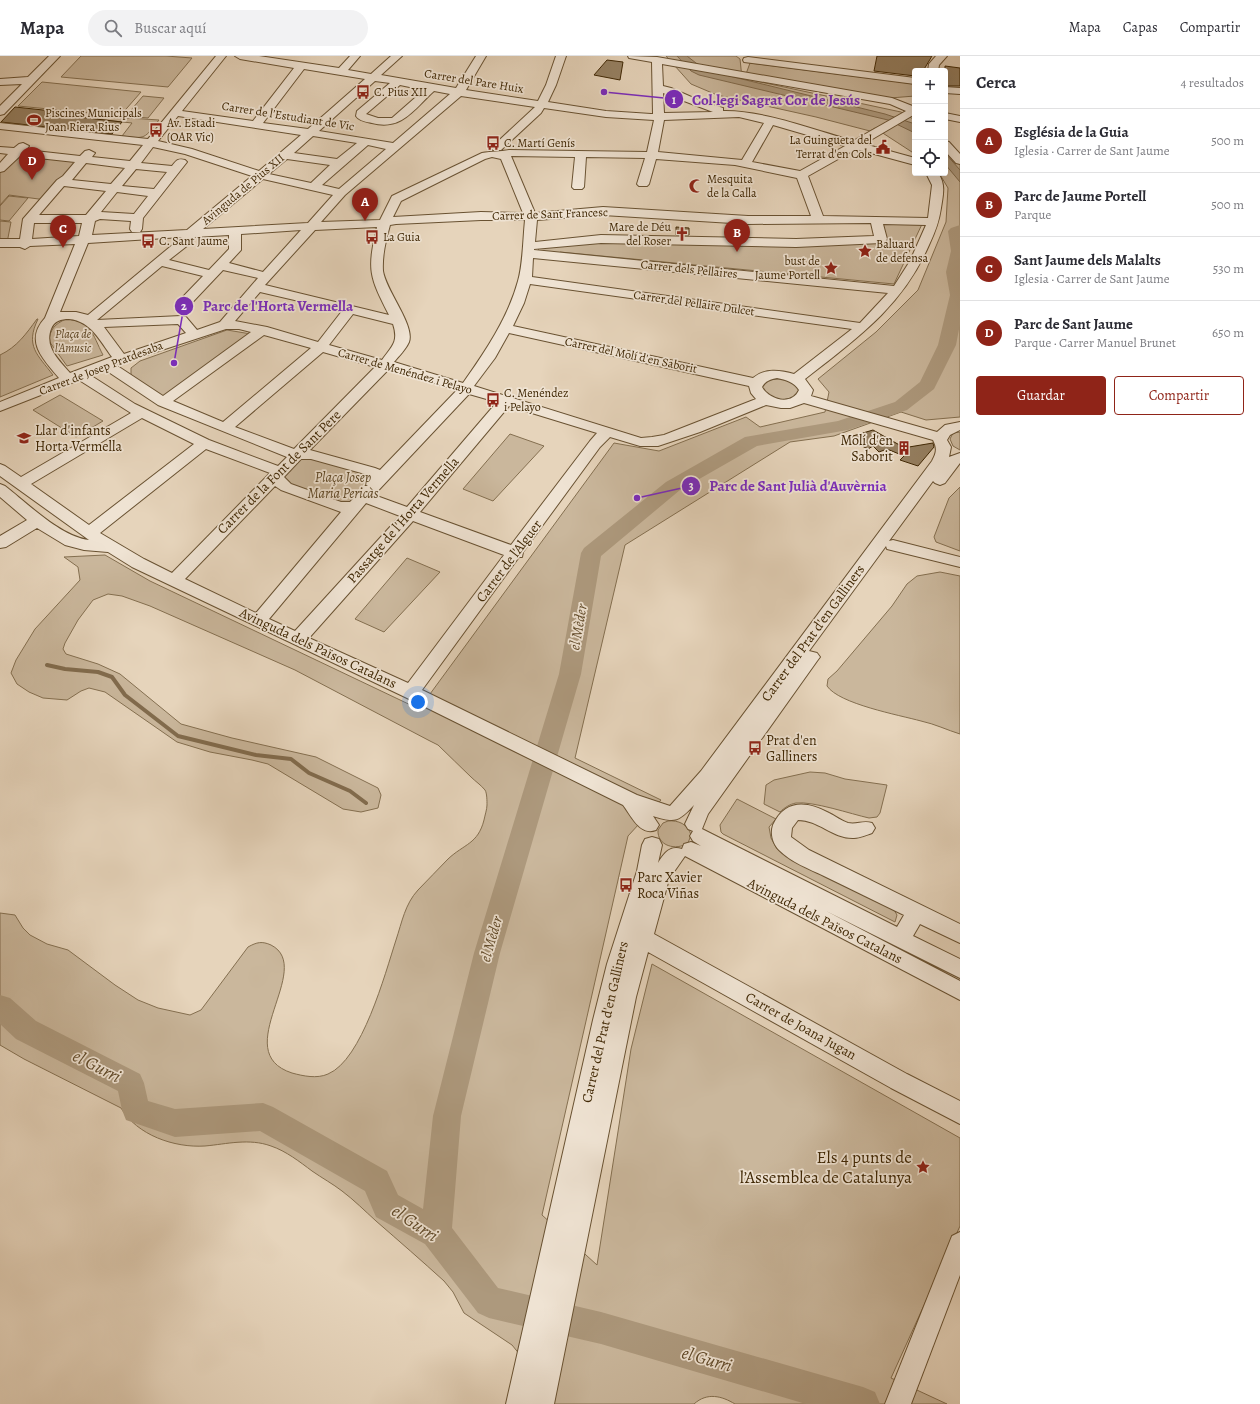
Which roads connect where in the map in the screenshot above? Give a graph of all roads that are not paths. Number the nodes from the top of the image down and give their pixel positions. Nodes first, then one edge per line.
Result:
1 (55, 56) edge
2 (221, 56) edge
3 (240, 56) edge
4 (355, 56) edge
5 (387, 56) edge
6 (396, 56) edge
7 (481, 56) edge
8 (561, 56) edge
9 (632, 56) edge
10 (942, 56) edge
11 (747, 58) edge
12 (656, 59) edge
13 (301, 66) junction
14 (933, 68) edge
15 (341, 72) junction
16 (738, 74) junction
17 (370, 77) junction
18 (32, 80) junction
19 (912, 81) edge
20 (0, 82) edge
21 (398, 82) junction
22 (432, 88) junction
23 (658, 89) junction
24 (948, 90) edge
25 (960, 91) edge
26 (459, 92) junction
27 (912, 100) edge
28 (892, 101) junction
29 (542, 105) junction
30 (0, 112) edge
31 (176, 113) junction
32 (910, 113) edge
33 (724, 114) junction
34 (659, 116) junction
35 (948, 117) edge
36 (960, 119) edge
37 (770, 121) junction
38 (256, 124) junction
39 (0, 126) edge
40 (37, 130) junction
41 (297, 131) junction
42 (309, 133) junction
43 (102, 137) junction
44 (366, 141) junction
45 (152, 143) junction
46 (855, 144) junction
47 (395, 147) junction
48 (948, 147) edge
49 (0, 150) edge
50 (188, 151) junction
51 (16, 152) junction
52 (501, 153) junction
53 (581, 153) junction
54 (285, 155) junction
55 (652, 155) junction
56 (83, 159) junction
57 (912, 161) edge
58 (960, 161) edge
59 (339, 163) junction
60 (745, 164) junction
61 (134, 165) junction
62 (0, 169) edge
63 (175, 170) junction
64 (256, 173) junction
65 (802, 174) junction
66 (934, 176) edge
67 (61, 182) junction
68 (643, 184) dead end
69 (313, 187) junction
70 (578, 187) dead end
71 (114, 188) junction
72 (156, 193) junction
73 (341, 193) junction
74 (531, 217) junction
75 (137, 218) junction
76 (29, 219) junction
77 (89, 219) junction
78 (818, 219) junction
79 (876, 220) junction
80 (933, 222) junction
81 (384, 223) junction
82 (312, 226) junction
83 (235, 230) junction
84 (191, 233) junction
85 (176, 234) junction
86 (136, 237) junction
87 (83, 240) junction
88 (0, 242) edge
89 (26, 244) junction
90 (528, 250) junction
91 (160, 262) junction
92 (220, 265) junction
93 (211, 274) junction
94 (266, 276) junction
95 (525, 280) junction
96 (256, 287) junction
97 (898, 290) junction
98 (183, 304) dead end
99 (350, 309) junction
100 (51, 319) junction
101 (87, 320) junction
102 (399, 321) junction
103 (225, 324) junction
104 (863, 327) junction
105 (505, 328) junction
106 (262, 330) junction
107 (194, 334) junction
108 (321, 347) junction
109 (120, 358) junction
110 (105, 364) junction
111 (385, 365) junction
112 (73, 376) junction
113 (796, 379) junction
114 (756, 383) junction
115 (466, 388) junction
116 (803, 398) junction
117 (764, 399) junction
118 (507, 400) junction
119 (163, 402) junction
120 (0, 407) edge
121 (141, 413) junction
122 (960, 426) edge
123 (225, 428) junction
124 (607, 432) junction
125 (942, 442) junction
126 (204, 444) junction
127 (296, 455) junction
128 (960, 457) edge
129 (0, 469) edge
130 (278, 474) junction
131 (380, 481) junction
132 (20, 484) junction
133 (0, 489) edge
134 (359, 502) junction
135 (410, 514) junction
136 (39, 520) junction
137 (89, 533) junction
138 (0, 543) edge
139 (893, 544) junction
140 (113, 548) junction
141 (516, 553) junction
142 (960, 562) edge
143 (174, 580) junction
144 (258, 621) junction
145 (298, 639) junction
146 (411, 692) junction
147 (630, 800) junction
148 (671, 813) junction
149 (865, 828) dead end
150 (650, 835) junction
151 (690, 841) junction
152 (916, 912) junction
153 (960, 934) edge
154 (642, 938) junction
155 (901, 939) junction
156 (960, 969) edge
157 (960, 991) edge
158 (960, 1113) edge
159 (573, 1203) junction
160 (960, 1244) edge
161 (544, 1337) junction
162 (520, 1404) edge
163 (541, 1404) edge
164 (898, 1404) edge

1 - 18 street
2 - 31 street
3 - 13 street, Carrer del Pare Huix
4 - 15 street
5 - 17 street, Avinguda de Pius XII
6 - 17 street, Avinguda de Pius XII
7 - 26 street
8 - 29 street
9 - 12 street
10 - 14 street
11 - 16 street
11 - 19 street
12 - 16 street
12 - 23 street
13 - 15 street, Carrer del Pare Huix
13 - 38 street
15 - 17 street, Carrer del Pare Huix
16 - 28 street
17 - 21 street, Carrer del Pare Huix
17 - 41 street, Avinguda de Pius XII
17 - 42 street, Avinguda de Pius XII
18 - 20 street
18 - 30 street
21 - 22 street, Carrer del Pare Huix
21 - 22 street
22 - 26 street, Carrer del Pare Huix
23 - 33 street
23 - 34 street
24 - 25 street
26 - 29 street, Carrer del Pare Huix
26 - 47 street
27 - 28 street
28 - 32 street
29 - 34 street, Carrer del Pare Huix
29 - 52 street
31 - 38 street, Carrer de l'Estudiant de Vic
31 - 45 street
32 - 46 street
33 - 34 street, Carrer del Pare Huix
33 - 37 street, Carrer del Pare Huix
34 - 55 street
35 - 36 street
37 - 46 street, Carrer del Pare Huix
37 - 60 street
38 - 41 street, Carrer de l'Estudiant de Vic
39 - 40 street
40 - 43 street
40 - 51 street
41 - 42 street, Carrer de l'Estudiant de Vic
41 - 64 street, Avinguda de Pius XII
42 - 44 street, Carrer de l'Estudiant de Vic
42 - 54 street, Avinguda de Pius XII
43 - 45 street
43 - 56 street
44 - 47 street, Carrer de l'Estudiant de Vic
44 - 59 street
45 - 50 street
45 - 61 street
46 - 57 street, Carrer del Pare Huix
46 - 65 street
47 - 73 street
48 - 58 street
49 - 51 street
50 - 63 street
50 - 64 street
51 - 56 street
51 - 62 street
52 - 53 street
52 - 74 street
52 - 81 street, Carrer de la Font de Sant Pere
53 - 55 street
53 - 70 street
54 - 59 street
54 - 64 street, Avinguda de Pius XII
55 - 60 street
55 - 68 street
56 - 61 street
56 - 67 street
59 - 69 street
60 - 65 street
61 - 63 street
61 - 71 street
63 - 72 street
64 - 69 street
64 - 84 street, Avinguda de Pius XII
64 - 85 street, Avinguda de Pius XII
65 - 78 street
66 - 80 street
67 - 71 street
67 - 76 street
69 - 73 street
71 - 72 street
71 - 77 street
72 - 75 street
73 - 82 street
74 - 78 street, Carrer de Sant Francesc
74 - 81 street, Carrer de Sant Francesc
74 - 90 street
75 - 77 street
75 - 86 street
76 - 77 street
76 - 89 street
77 - 87 street
78 - 79 street, Carrer de Sant Francesc
79 - 80 street, Carrer de Sant Francesc
79 - 90 street
80 - 97 street
81 - 82 street, Carrer de Sant Francesc
81 - 102 street, Carrer de la Font de Sant Pere
82 - 83 street, Carrer de Sant Francesc
82 - 94 street
83 - 84 street, Carrer de Sant Francesc
83 - 92 street
84 - 85 street, Carrer de Sant Francesc
84 - 91 street, Avinguda de Pius XII
85 - 86 street, Carrer de Sant Francesc
85 - 101 street, Avinguda de Pius XII
86 - 87 street, Carrer de Sant Francesc
87 - 89 street, Carrer de Sant Francesc
87 - 100 street
88 - 89 street, Carrer de Sant Francesc
90 - 95 street
90 - 97 street, Carrer dels Pellaires
91 - 93 street
91 - 101 street, Avinguda de Pius XII
92 - 93 street
92 - 94 street
93 - 98 street
94 - 96 street
95 - 104 street, Carrer del Pellaire Dulcet
95 - 105 street
96 - 99 street
96 - 103 street
97 - 104 street
99 - 102 street
99 - 108 street
100 - 101 street
100 - 112 street
101 - 107 street
101 - 109 street
102 - 111 street, Carrer de la Font de Sant Pere
103 - 106 street, Carrer de Menéndez i Pelayo
103 - 107 street, Carrer de Josep Pratdesaba
104 - 113 street
105 - 114 street, Carrer del Molí d'en Saborit
105 - 115 street
106 - 108 street, Carrer de Menéndez i Pelayo
106 - 119 street
107 - 109 street, Carrer de Josep Pratdesaba
108 - 111 street, Carrer de Menéndez i Pelayo
108 - 123 street
109 - 110 street, Carrer de Josep Pratdesaba
110 - 112 street, Carrer de Josep Pratdesaba
110 - 119 street
111 - 115 street, Carrer de Menéndez i Pelayo
111 - 127 street, Carrer de la Font de Sant Pere
112 - 120 street, Carrer de Josep Pratdesaba
112 - 121 street
113 - 114 street
113 - 116 street
114 - 117 street
115 - 118 street, Carrer de Menéndez i Pelayo
115 - 131 street
116 - 117 street
116 - 125 street
117 - 124 street, Carrer de Menéndez i Pelayo
118 - 124 street, Carrer de Menéndez i Pelayo
118 - 135 street, Passatge de l'Horta Vermella
119 - 123 street
121 - 126 street
121 - 132 street
122 - 125 street
123 - 127 street
124 - 141 street, Carrer de l'Alguer
125 - 128 street
125 - 148 street, Carrer del Prat d'en Galliners
126 - 130 street
126 - 137 street
127 - 130 street, Carrer de la Font de Sant Pere
127 - 131 street
128 - 139 street, Carrer del Prat d'en Galliners
129 - 132 street, Avinguda dels Països Catalans
130 - 134 street
130 - 143 street, Carrer de la Font de Sant Pere
131 - 134 street
132 - 137 street, Avinguda dels Països Catalans
133 - 136 street, Avinguda dels Països Catalans
134 - 135 street
134 - 144 street
135 - 141 street
135 - 145 street, Passatge de l'Horta Vermella
136 - 138 street
136 - 140 street, Avinguda dels Països Catalans
137 - 140 street, Avinguda dels Països Catalans
139 - 142 street
139 - 151 street, Carrer del Prat d'en Galliners
140 - 143 street, Avinguda dels Països Catalans
141 - 146 street, Carrer de l'Alguer
143 - 144 street, Avinguda dels Països Catalans
144 - 145 street, Avinguda dels Països Catalans
145 - 146 street, Avinguda dels Països Catalans
146 - 147 street, Avinguda dels Països Catalans
147 - 148 street, Avinguda dels Països Catalans
147 - 150 street, Avinguda dels Països Catalans
148 - 150 street
148 - 151 street
149 - 152 street
150 - 151 street
150 - 159 street, Carrer del Prat d'en Galliners
151 - 154 street, Carrer del Prat d'en Galliners
151 - 155 street, Avinguda dels Països Catalans
151 - 157 street, Avinguda dels Països Catalans
152 - 153 street
152 - 155 street
154 - 158 street, Carrer de Joana Jugan
154 - 159 street, Carrer del Prat d'en Galliners
155 - 156 street, Avinguda dels Països Catalans
159 - 161 street
160 - 164 street
161 - 162 street
161 - 163 street

